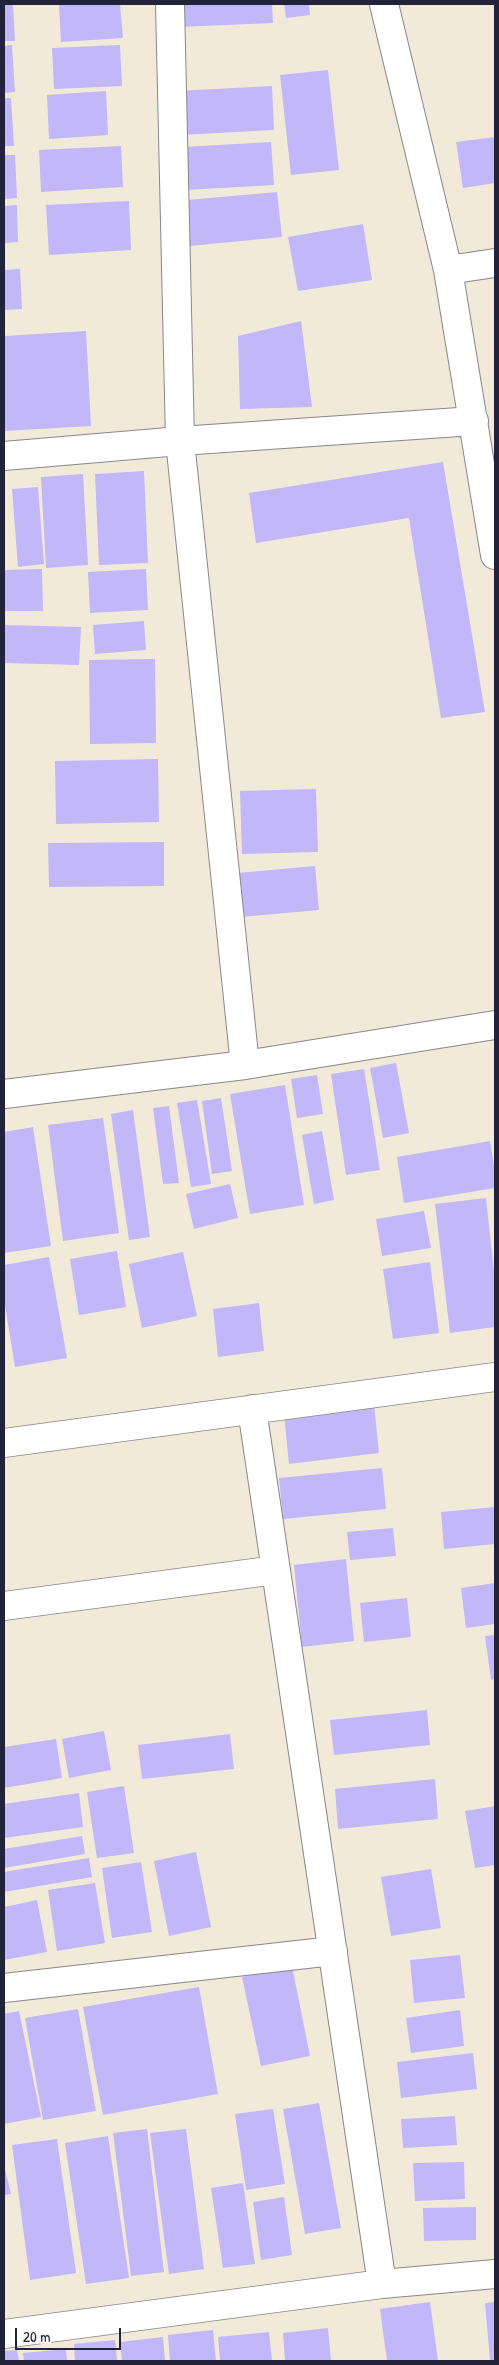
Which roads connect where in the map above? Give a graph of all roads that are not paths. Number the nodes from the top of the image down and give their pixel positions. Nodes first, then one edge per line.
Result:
1 (170, 4) edge
2 (384, 4) edge
3 (495, 263) edge
4 (448, 270) junction
5 (474, 421) junction
6 (180, 441) junction
7 (4, 456) edge
8 (495, 555) edge
9 (495, 1025) edge
10 (245, 1065) junction
11 (4, 1094) edge
12 (495, 1377) edge
13 (252, 1409) junction
14 (4, 1443) edge
15 (276, 1570) junction
16 (4, 1606) edge
17 (333, 1951) junction
18 (4, 1988) edge
19 (495, 2274) edge
20 (382, 2284) junction
21 (4, 2334) edge

1 - 6 street
2 - 4 street
3 - 4 street
4 - 5 street
5 - 6 street
5 - 8 street
6 - 7 street
6 - 10 street
9 - 10 street
10 - 11 street
12 - 13 street
13 - 14 street
13 - 15 street
15 - 16 street
15 - 17 street
17 - 18 street
17 - 20 street
19 - 20 street
20 - 21 street

